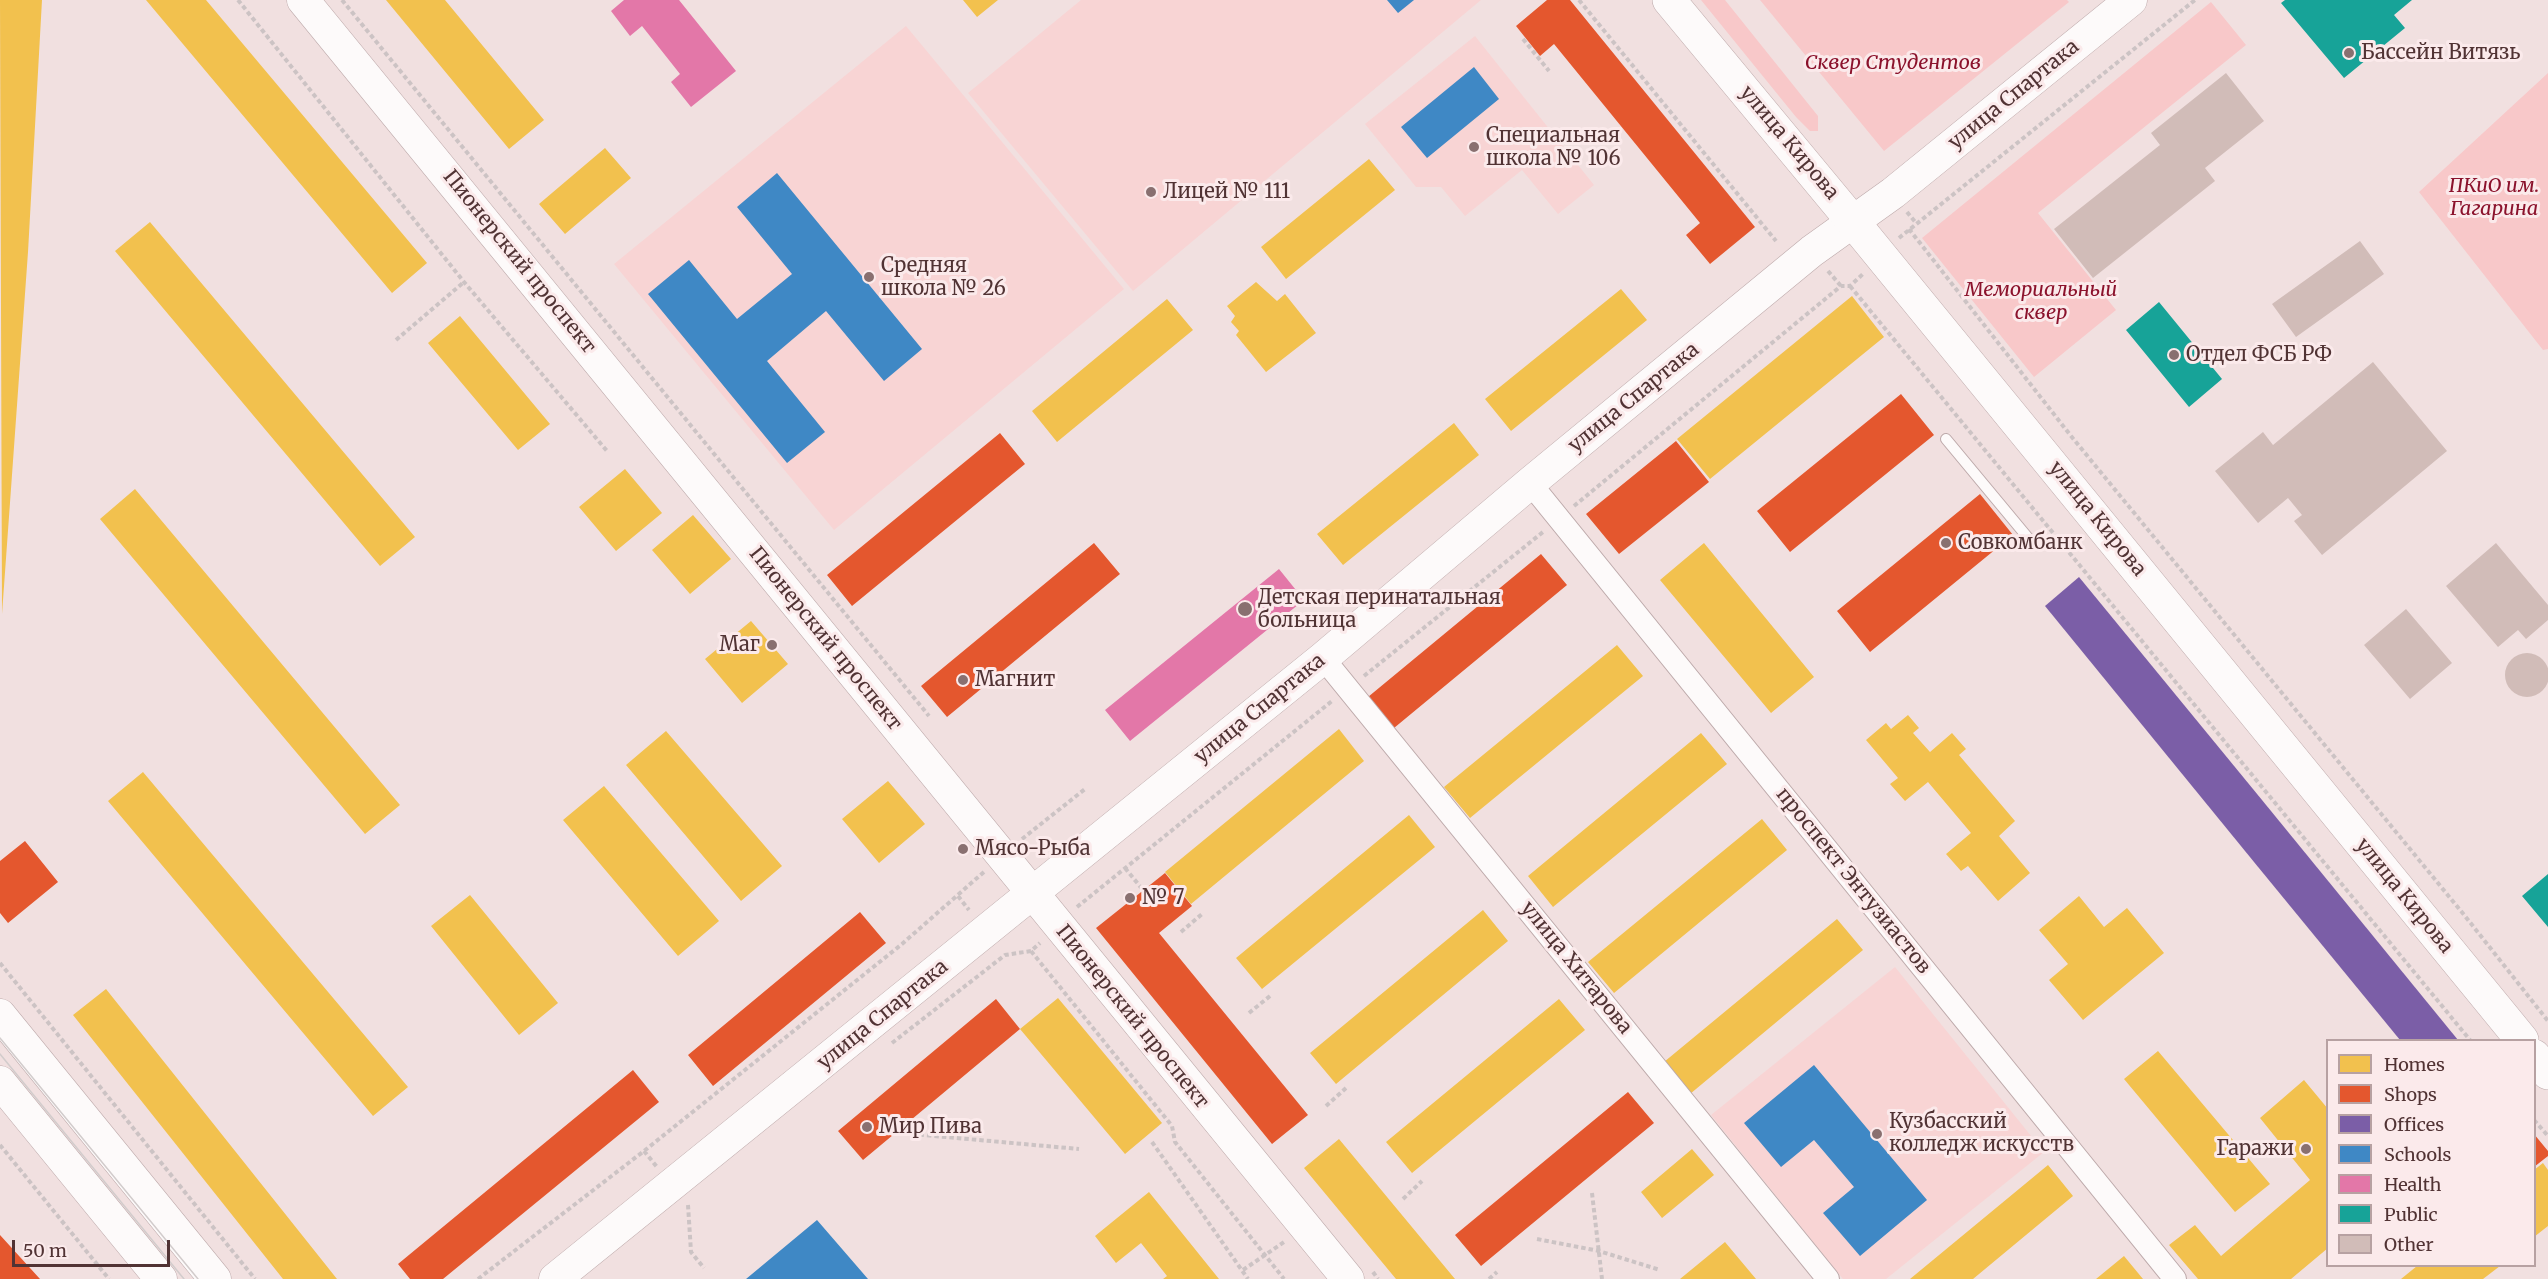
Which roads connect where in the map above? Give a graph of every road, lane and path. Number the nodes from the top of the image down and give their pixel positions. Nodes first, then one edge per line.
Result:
1 (238, 0) edge
2 (303, 0) edge
3 (342, 0) edge
4 (1579, 0) edge
5 (1669, 0) edge
6 (2131, 0) edge
7 (2195, 0) edge
8 (1523, 39) dead end
9 (1549, 70) dead end
10 (1854, 222) junction
11 (1909, 229) junction
12 (1776, 241) dead end
13 (1881, 256) junction
14 (464, 282) junction
15 (1850, 286) junction
16 (396, 340) dead end
17 (1946, 439) dead end
18 (607, 451) dead end
19 (1530, 483) junction
20 (1559, 519) junction
21 (2029, 539) dead end
22 (1323, 658) junction
23 (1348, 688) junction
24 (928, 716) dead end
25 (1085, 789) dead end
26 (1002, 856) junction
27 (1125, 868) junction
28 (1143, 890) dead end
29 (1034, 894) junction
30 (1202, 914) dead end
31 (1059, 929) junction
32 (1181, 932) dead end
33 (1031, 951) junction
34 (0, 963) edge
35 (1269, 996) dead end
36 (1249, 1013) dead end
37 (0, 1015) edge
38 (2548, 1022) edge
39 (2468, 1039) edge
40 (2520, 1039) edge
41 (882, 1050) dead end
42 (2536, 1057) edge
43 (2548, 1073) edge
44 (0, 1082) edge
45 (1346, 1088) dead end
46 (1326, 1106) dead end
47 (2536, 1121) edge
48 (912, 1134) dead end
49 (2548, 1136) edge
50 (1152, 1142) dead end
51 (0, 1145) edge
52 (1079, 1149) dead end
53 (1422, 1181) dead end
54 (1592, 1192) dead end
55 (697, 1197) dead end
56 (1403, 1199) dead end
57 (679, 1212) dead end
58 (1304, 1226) junction
59 (1537, 1239) dead end
60 (1599, 1251) junction
61 (1266, 1256) junction
62 (1243, 1270) junction
63 (1660, 1270) dead end
64 (1497, 1272) dead end
65 (109, 1279) edge
66 (161, 1279) edge
67 (215, 1279) edge
68 (255, 1279) edge
69 (478, 1279) edge
70 (555, 1279) edge
71 (1248, 1279) edge
72 (1284, 1279) edge
73 (1348, 1279) edge
74 (1489, 1279) edge
75 (1602, 1279) edge
76 (1828, 1279) edge
77 (2175, 1279) edge

1 - 14 path
2 - 26 street, Пионерский проспект
3 - 24 path
4 - 12 path
5 - 10 main road, улица Кирова
6 - 10 street, улица Спартака
7 - 11 path
8 - 9 path
10 - 13 main road, улица Кирова
10 - 19 street, улица Спартака
11 - 13 path
11 - 38 path
13 - 15 path
13 - 40 main road, улица Кирова
14 - 16 path
14 - 18 path
15 - 20 path
15 - 39 path
17 - 21 lane
19 - 20 street, проспект Энтузиастов
19 - 22 street, улица Спартака
20 - 23 path
20 - 77 street, проспект Энтузиастов
22 - 23 street, улица Хитарова
22 - 29 street, улица Спартака
23 - 27 path
23 - 76 street, улица Хитарова
25 - 26 path
26 - 29 street, Пионерский проспект
26 - 69 path
27 - 28 path
27 - 31 path
29 - 31 street, Пионерский проспект
29 - 70 street, улица Спартака
30 - 32 path
31 - 33 path
31 - 58 street, Пионерский проспект
33 - 41 path
33 - 61 path
34 - 68 path
35 - 36 path
37 - 67 street
42 - 43 main road
44 - 66 street
45 - 46 path
47 - 49 path
48 - 52 path
50 - 62 path
51 - 65 path
53 - 56 path
54 - 60 path
55 - 57 path
58 - 61 path
58 - 73 street, Пионерский проспект
59 - 60 path
60 - 63 path
60 - 75 path
61 - 62 path
61 - 72 path
62 - 71 path
64 - 74 path

